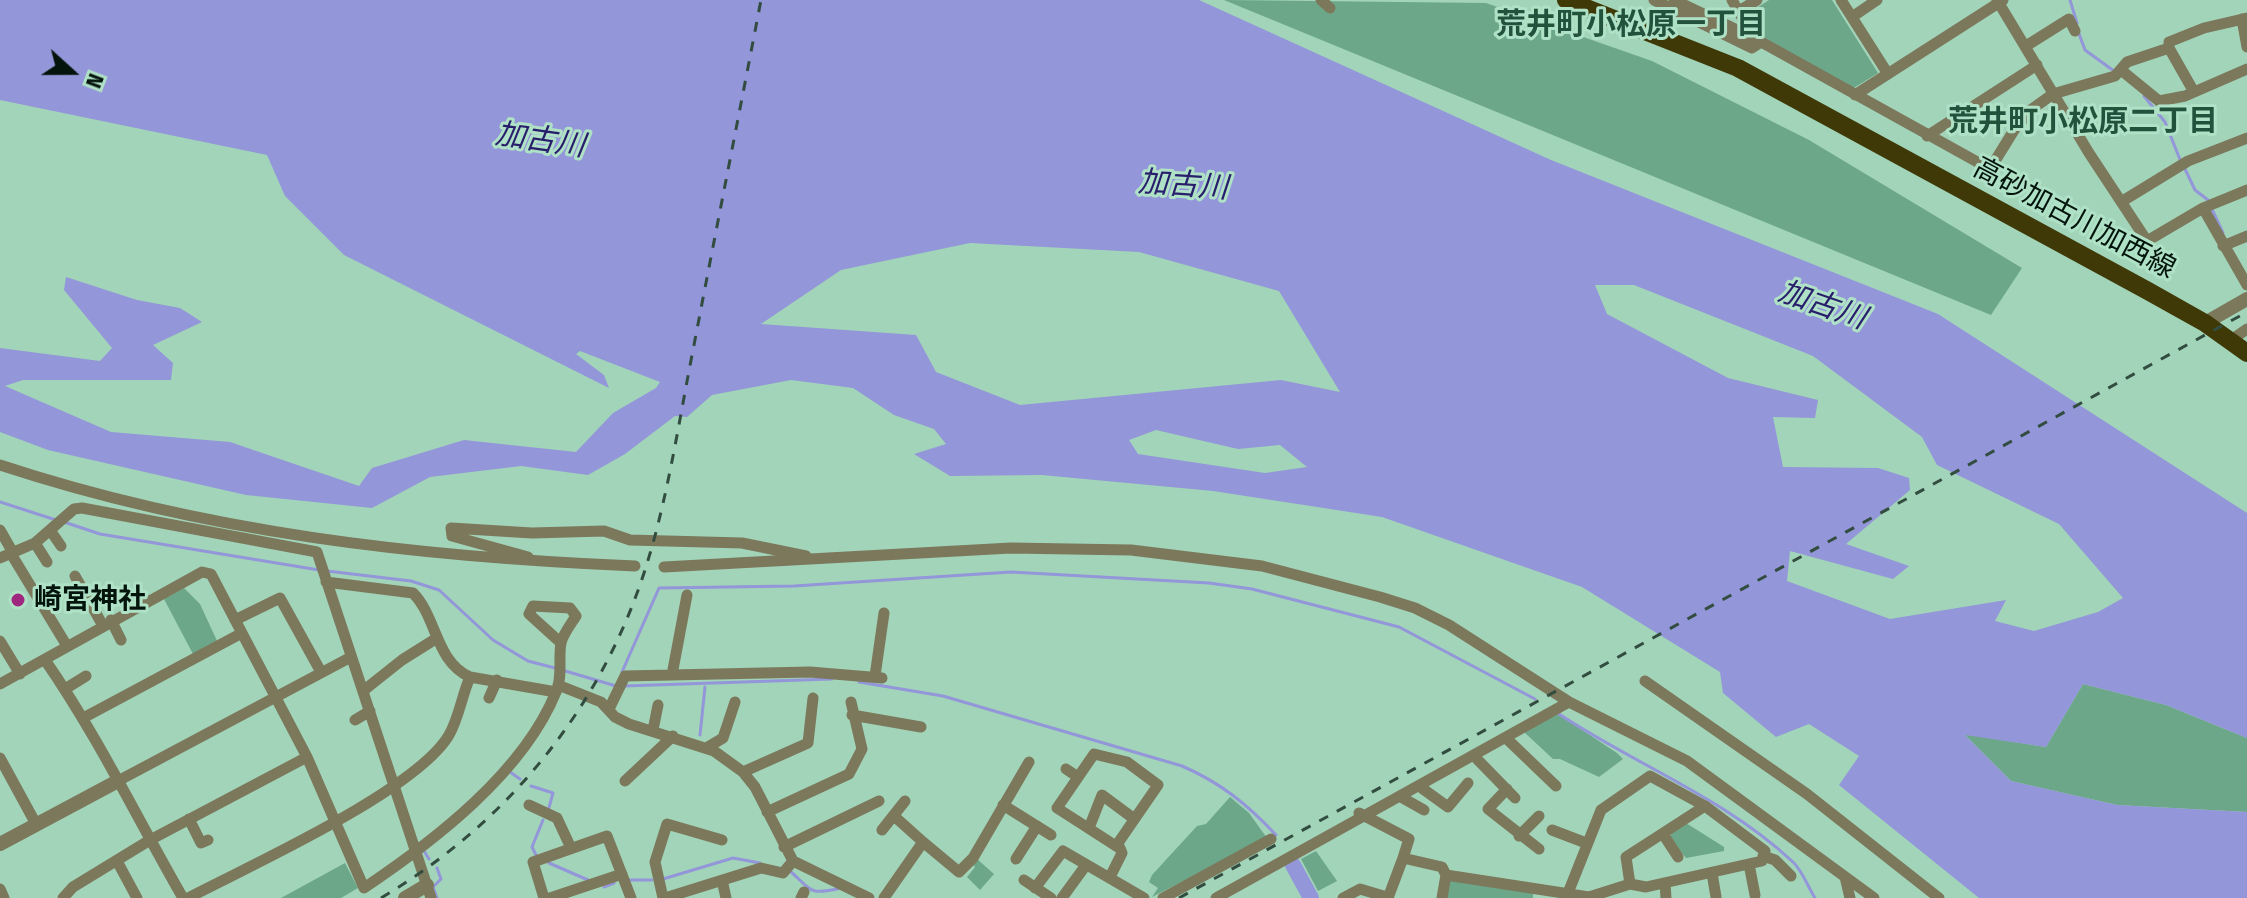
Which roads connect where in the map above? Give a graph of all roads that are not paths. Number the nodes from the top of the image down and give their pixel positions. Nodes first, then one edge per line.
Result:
1 (1566, 0) edge
2 (1654, 0) edge
3 (1674, 0) edge
4 (1732, 0) edge
5 (1757, 0) edge
6 (1841, 0) edge
7 (1877, 0) edge
8 (2000, 1) edge
9 (1739, 11) junction
10 (1852, 17) junction
11 (2245, 18) edge
12 (2075, 31) dead end
13 (1757, 40) junction
14 (2026, 46) junction
15 (2247, 47) edge
16 (2169, 48) junction
17 (2037, 65) junction
18 (2247, 69) edge
19 (2121, 70) junction
20 (1888, 74) junction
21 (2194, 92) junction
22 (2053, 94) junction
23 (1855, 95) junction
24 (1927, 136) junction
25 (2247, 138) edge
26 (2247, 190) edge
27 (2121, 202) junction
28 (2203, 208) junction
29 (2247, 236) edge
30 (2223, 246) junction
31 (2247, 285) edge
32 (2247, 299) edge
33 (2205, 323) junction
34 (2239, 334) edge
35 (2247, 353) edge
36 (0, 465) edge
37 (52, 529) junction
38 (0, 530) edge
39 (35, 543) junction
40 (61, 546) dead end
41 (7, 554) edge
42 (822, 559) junction
43 (47, 562) dead end
44 (535, 562) junction
45 (635, 566) dead end
46 (664, 567) dead end
47 (75, 576) dead end
48 (326, 582) junction
49 (689, 602) dead end
50 (884, 613) dead end
51 (235, 620) junction
52 (106, 622) junction
53 (242, 633) junction
54 (437, 638) junction
55 (121, 640) dead end
56 (0, 641) edge
57 (561, 643) dead end
58 (67, 646) junction
59 (351, 657) junction
60 (45, 660) junction
61 (321, 672) junction
62 (20, 674) junction
63 (672, 675) junction
64 (86, 676) dead end
65 (470, 677) junction
66 (497, 680) junction
67 (559, 680) junction
68 (1645, 681) dead end
69 (0, 684) edge
70 (65, 689) junction
71 (363, 691) junction
72 (275, 696) junction
73 (489, 698) dead end
74 (1569, 702) junction
75 (810, 704) dead end
76 (658, 705) dead end
77 (730, 706) dead end
78 (609, 709) junction
79 (370, 711) junction
80 (85, 717) junction
81 (355, 720) dead end
82 (921, 727) dead end
83 (653, 730) junction
84 (673, 736) junction
85 (1506, 738) junction
86 (708, 747) junction
87 (1474, 756) junction
88 (307, 757) junction
89 (0, 758) edge
90 (1029, 762) dead end
91 (1066, 769) dead end
92 (743, 772) junction
93 (1078, 777) junction
94 (625, 781) dead end
95 (116, 782) junction
96 (1468, 783) dead end
97 (395, 784) junction
98 (1419, 786) junction
99 (1556, 786) dead end
100 (1401, 797) junction
101 (879, 801) dead end
102 (905, 801) dead end
103 (529, 805) dead end
104 (1003, 805) junction
105 (1705, 806) junction
106 (1424, 810) dead end
107 (767, 812) junction
108 (1362, 815) junction
109 (894, 816) junction
110 (1539, 816) dead end
111 (1133, 818) junction
112 (189, 819) junction
113 (334, 821) junction
114 (36, 824) junction
115 (1037, 826) junction
116 (1089, 828) junction
117 (882, 830) dead end
118 (1552, 830) dead end
119 (1663, 834) junction
120 (1051, 835) dead end
121 (1519, 836) junction
122 (1271, 839) dead end
123 (150, 840) junction
124 (208, 840) dead end
125 (722, 840) dead end
126 (923, 842) junction
127 (1586, 843) junction
128 (0, 844) edge
129 (1116, 846) junction
130 (784, 847) junction
131 (571, 848) junction
132 (1539, 849) dead end
133 (417, 853) junction
134 (1763, 856) junction
135 (1678, 857) dead end
136 (1403, 858) junction
137 (1016, 859) dead end
138 (117, 861) junction
139 (793, 861) junction
140 (1749, 864) junction
141 (1086, 865) junction
142 (1712, 873) junction
143 (622, 874) junction
144 (1446, 875) junction
145 (1791, 876) dead end
146 (1845, 876) junction
147 (1110, 877) junction
148 (722, 880) junction
149 (1024, 880) dead end
150 (1665, 883) junction
151 (1630, 884) junction
152 (1237, 886) junction
153 (1035, 888) junction
154 (0, 889) edge
155 (429, 891) edge
156 (1343, 895) edge
157 (1567, 895) edge
158 (1755, 895) dead end
159 (1373, 896) edge
160 (864, 897) edge
161 (1388, 897) edge
162 (1716, 897) edge
163 (4, 898) edge
164 (63, 898) edge
165 (137, 898) edge
166 (185, 898) edge
167 (405, 898) edge
168 (544, 898) edge
169 (550, 898) edge
170 (631, 898) edge
171 (664, 898) edge
172 (726, 898) edge
173 (884, 898) edge
174 (1051, 898) edge
175 (1062, 898) edge
176 (1144, 898) edge
177 (1163, 898) edge
178 (1216, 898) edge
179 (1243, 898) edge
180 (1442, 898) edge
181 (1666, 898) edge
182 (1850, 898) edge
183 (1874, 898) edge
184 (1939, 898) edge

1 - 33 main road, 高砂加古川加西線
2 - 13 street
3 - 13 street
4 - 9 street
5 - 9 street
6 - 10 street
7 - 10 street
8 - 14 street
8 - 20 street
9 - 13 street
10 - 20 street
11 - 15 street
11 - 16 street
12 - 14 street
13 - 23 street
14 - 17 street
16 - 19 street
16 - 21 street
17 - 22 street
17 - 24 street
18 - 21 street
19 - 21 street
19 - 22 street
20 - 23 street
22 - 24 street
22 - 27 street
23 - 24 street
25 - 27 street
26 - 28 street
27 - 28 street
28 - 30 street
29 - 30 street
30 - 31 street
32 - 33 street
33 - 34 main road, 高砂加古川加西線
34 - 35 main road, 高砂加古川加西線
36 - 44 street
37 - 39 street
37 - 40 street
37 - 48 street
38 - 41 street
39 - 41 street
39 - 43 street
41 - 58 street
42 - 44 street
42 - 46 street
42 - 74 street
44 - 45 street
47 - 52 street
48 - 54 street
48 - 59 street
49 - 63 street
50 - 63 street
51 - 52 street
51 - 53 street
51 - 61 street
52 - 55 street
52 - 58 street
53 - 72 street
53 - 80 street
54 - 65 street
54 - 71 street
56 - 62 street
57 - 67 street
58 - 60 street
59 - 61 street
59 - 71 street
60 - 62 street
60 - 70 street
61 - 72 street
62 - 69 street
63 - 78 street
64 - 70 street
65 - 66 street
65 - 97 street
66 - 67 street
66 - 73 street
67 - 78 street
67 - 133 street
68 - 184 street
70 - 80 street
71 - 79 street
72 - 88 street
72 - 95 street
74 - 85 street
74 - 146 street
75 - 92 street
76 - 83 street
77 - 86 street
78 - 83 street
79 - 81 street
79 - 97 street
80 - 95 street
82 - 107 street
83 - 84 street
84 - 86 street
84 - 94 street
85 - 87 street
85 - 99 street
86 - 92 street
87 - 98 street
87 - 121 street
88 - 112 street
88 - 113 street
89 - 114 street
90 - 104 street
91 - 93 street
92 - 107 street
93 - 111 street
93 - 116 street
95 - 114 street
95 - 123 street
96 - 98 street
97 - 113 street
97 - 133 street
98 - 100 street
100 - 106 street
100 - 108 street
101 - 130 street
102 - 109 street
103 - 131 street
104 - 115 street
104 - 126 street
105 - 119 street
105 - 127 street
105 - 134 street
107 - 130 street
108 - 136 street
108 - 152 street
109 - 117 street
109 - 126 street
110 - 121 street
111 - 116 street
111 - 129 street
112 - 123 street
112 - 124 street
113 - 133 street
113 - 166 street
114 - 128 street
115 - 120 street
115 - 137 street
116 - 129 street
118 - 127 street
119 - 135 street
119 - 151 street
121 - 132 street
122 - 177 street
123 - 138 street
123 - 166 street
125 - 171 street
126 - 173 street
127 - 157 street
129 - 147 street
130 - 139 street
131 - 143 street
131 - 168 street
133 - 155 street
134 - 140 street
134 - 145 street
136 - 144 street
136 - 161 street
138 - 164 street
138 - 165 street
139 - 148 street
139 - 160 street
140 - 142 street
140 - 158 street
141 - 147 street
141 - 153 street
141 - 175 street
142 - 150 street
142 - 162 street
143 - 169 street
143 - 170 street
144 - 157 street
144 - 180 street
146 - 182 street
146 - 183 street
147 - 176 street
148 - 171 street
148 - 172 street
149 - 153 street
150 - 151 street
150 - 181 street
151 - 157 street
152 - 178 street
152 - 179 street
153 - 174 street
154 - 163 street
155 - 167 street
156 - 159 street
159 - 161 street

